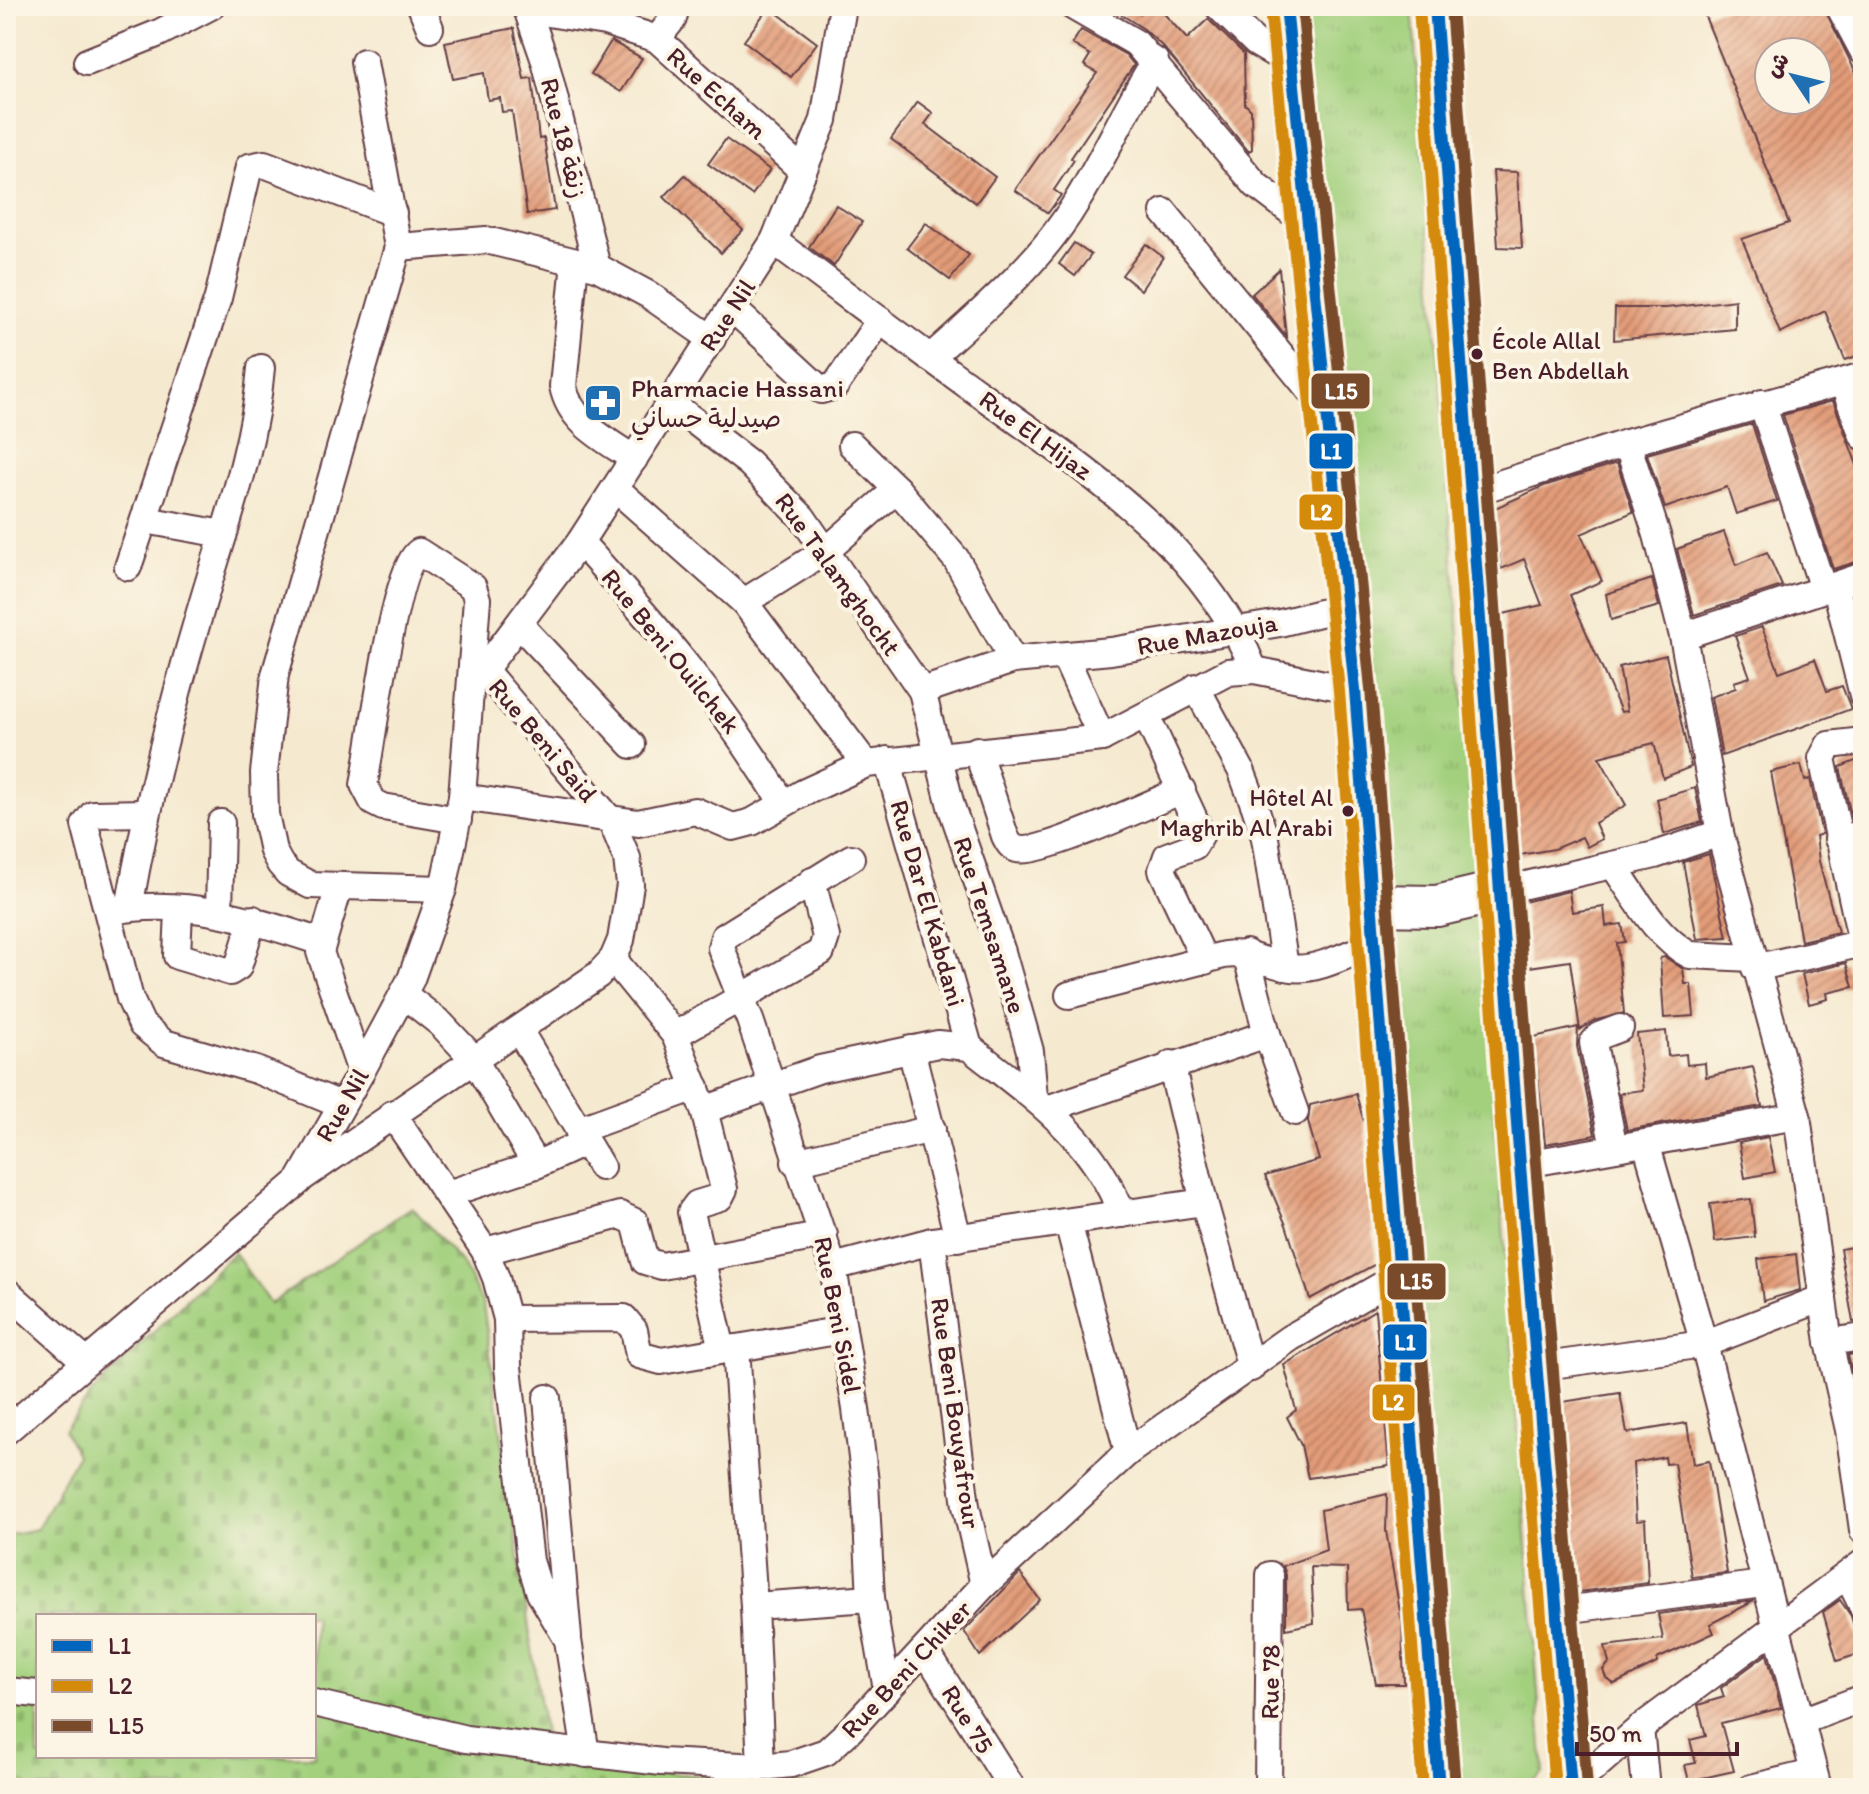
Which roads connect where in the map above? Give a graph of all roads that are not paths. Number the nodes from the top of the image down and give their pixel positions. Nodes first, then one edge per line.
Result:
1 (211, 6) edge
2 (843, 6) edge
3 (1072, 6) edge
4 (1218, 6) edge
5 (1286, 6) edge
6 (1435, 6) edge
7 (1839, 6) edge
8 (528, 8) edge
9 (669, 21) edge
10 (1863, 51) edge
11 (1155, 61) junction
12 (87, 62) dead end
13 (364, 62) dead end
14 (1292, 64) junction
15 (803, 171) junction
16 (1164, 212) dead end
17 (393, 213) junction
18 (1306, 223) junction
19 (774, 241) junction
20 (398, 247) junction
21 (586, 265) junction
22 (732, 308) junction
23 (880, 320) junction
24 (712, 339) junction
25 (930, 358) junction
26 (261, 368) dead end
27 (1853, 380) edge
28 (671, 403) junction
29 (1762, 403) junction
30 (1327, 411) junction
31 (1863, 436) edge
32 (1627, 443) junction
33 (852, 445) dead end
34 (634, 459) junction
35 (615, 488) junction
36 (897, 489) junction
37 (1471, 493) junction
38 (145, 520) junction
39 (223, 534) junction
40 (580, 542) junction
41 (827, 550) junction
42 (128, 567) dead end
43 (1863, 576) edge
44 (1829, 589) junction
45 (744, 602) junction
46 (1348, 606) junction
47 (519, 624) junction
48 (1238, 629) junction
49 (1683, 636) junction
50 (1065, 657) junction
51 (1013, 660) junction
52 (479, 664) junction
53 (1254, 670) junction
54 (1196, 687) junction
55 (1355, 690) junction
56 (922, 691) junction
57 (1863, 695) edge
58 (1147, 717) junction
59 (1102, 738) junction
60 (1863, 741) edge
61 (632, 745) dead end
62 (977, 750) junction
63 (939, 753) junction
64 (877, 762) junction
65 (1182, 790) junction
66 (783, 803) junction
67 (460, 809) junction
68 (145, 813) junction
69 (612, 822) junction
70 (221, 823) dead end
71 (1720, 833) junction
72 (1850, 836) edge
73 (851, 858) dead end
74 (1613, 865) junction
75 (812, 881) junction
76 (339, 887) junction
77 (443, 889) junction
78 (1500, 891) junction
79 (1372, 905) junction
80 (117, 910) junction
81 (179, 910) junction
82 (219, 912) junction
83 (253, 919) junction
84 (321, 942) junction
85 (1862, 943) edge
86 (1374, 944) junction
87 (1246, 953) junction
88 (613, 959) junction
89 (1205, 961) junction
90 (1754, 963) junction
91 (1285, 967) junction
92 (403, 994) junction
93 (1069, 995) dead end
94 (741, 999) junction
95 (1620, 1028) dead end
96 (520, 1032) junction
97 (1267, 1034) junction
98 (675, 1035) junction
99 (969, 1047) junction
100 (911, 1049) junction
101 (473, 1058) junction
102 (1171, 1064) junction
103 (361, 1072) junction
104 (772, 1084) junction
105 (700, 1098) junction
106 (1040, 1104) junction
107 (341, 1105) junction
108 (1295, 1112) dead end
109 (392, 1114) junction
110 (1797, 1116) junction
111 (932, 1129) junction
112 (582, 1136) junction
113 (1646, 1143) junction
114 (1614, 1148) junction
115 (795, 1162) junction
116 (536, 1165) junction
117 (1520, 1165) junction
118 (601, 1167) dead end
119 (299, 1181) junction
120 (447, 1194) junction
121 (1204, 1202) junction
122 (1122, 1214) junction
123 (1068, 1222) junction
124 (824, 1235) junction
125 (945, 1240) junction
126 (485, 1251) junction
127 (703, 1260) junction
128 (833, 1267) junction
129 (1400, 1275) junction
130 (6, 1291) edge
131 (1823, 1298) junction
132 (507, 1319) junction
133 (843, 1330) junction
134 (1863, 1337) edge
135 (1829, 1342) junction
136 (1704, 1344) junction
137 (729, 1349) junction
138 (86, 1362) junction
139 (1537, 1367) junction
140 (1251, 1368) junction
141 (547, 1398) dead end
142 (1856, 1428) edge
143 (6, 1431) edge
144 (1128, 1452) junction
145 (1863, 1530) edge
146 (1863, 1548) edge
147 (1858, 1568) edge
148 (1270, 1575) dead end
149 (1763, 1584) junction
150 (984, 1585) junction
151 (871, 1598) junction
152 (754, 1606) junction
153 (1863, 1607) edge
154 (1556, 1611) junction
155 (1775, 1627) junction
156 (568, 1640) junction
157 (925, 1650) junction
158 (887, 1690) junction
159 (6, 1691) edge
160 (36, 1694) edge
161 (1863, 1698) edge
162 (316, 1703) edge
163 (1802, 1721) junction
164 (1640, 1728) junction
165 (586, 1754) junction
166 (761, 1767) junction
167 (1815, 1780) edge
168 (1012, 1788) edge
169 (1268, 1788) edge
170 (1439, 1788) edge
171 (1571, 1788) edge
172 (1646, 1788) edge
173 (1751, 1788) edge

1 - 12 street
2 - 15 street, Rue Nil
3 - 11 street
4 - 14 street
5 - 14 main road
6 - 37 main road
7 - 10 street
8 - 9 street, Rue Echam
8 - 21 street, Rue 18 زنقة
9 - 15 street, Rue Echam
11 - 18 street
11 - 25 street
13 - 17 street
14 - 18 main road
15 - 19 street, Rue Nil
16 - 30 street
17 - 20 street
17 - 38 street
18 - 30 main road
19 - 22 street, Rue Nil
19 - 23 street, Rue El Hijaz
20 - 21 street
20 - 76 street
21 - 24 street
21 - 34 street
22 - 23 street
22 - 24 street, Rue Nil
23 - 25 street, Rue El Hijaz
24 - 28 street, Rue Nil
25 - 48 street, Rue El Hijaz
26 - 39 street
27 - 29 street
27 - 31 street
28 - 34 street, Rue Nil
28 - 41 street, Rue Talamghocht
29 - 32 street
29 - 44 street
30 - 46 main road
32 - 37 street
32 - 49 street
33 - 36 street
34 - 35 street, Rue Nil
35 - 40 street, Rue Nil
35 - 45 street
36 - 41 street
36 - 51 street
37 - 78 main road
38 - 39 street
38 - 42 street
39 - 68 street
40 - 47 street, Rue Nil
40 - 66 street, Rue Beni Ouilchek
41 - 45 street
41 - 56 street, Rue Talamghocht
43 - 44 street
44 - 49 street
44 - 57 street
45 - 64 street
46 - 48 street, Rue Mazouja
46 - 55 main road
47 - 52 street, Rue Nil
47 - 61 street
48 - 50 street, Rue Mazouja
48 - 53 street, Rue El Hijaz
49 - 71 street
50 - 51 street, Rue Mazouja
50 - 59 street
51 - 56 street, Rue Mazouja
52 - 67 street, Rue Nil
52 - 67 street
52 - 69 street, Rue Beni Said
53 - 54 street
53 - 55 street
54 - 58 street
54 - 91 street
55 - 79 main road
56 - 63 street, Rue Talamghocht
58 - 59 street
58 - 65 street
59 - 62 street
60 - 72 street
62 - 63 street
62 - 65 street
63 - 64 street
63 - 106 street, Rue Temsamane
64 - 66 street
64 - 99 street, Rue Dar El Kabdani
65 - 89 street
66 - 69 street
67 - 69 street
67 - 77 street, Rue Nil
68 - 80 street
68 - 80 street
69 - 88 street, Rue Beni Said
70 - 82 street
71 - 74 street
71 - 90 street
72 - 85 street
73 - 75 street
74 - 78 street
74 - 90 street
75 - 94 street
75 - 94 street, Rue Beni Sidel
76 - 77 street
76 - 84 street
77 - 92 street, Rue Nil
78 - 79 main road
78 - 117 main road
79 - 86 main road
80 - 81 street
80 - 107 street
81 - 82 street
81 - 83 street
82 - 83 street
83 - 84 street
84 - 103 street
85 - 90 street
86 - 91 street
86 - 129 main road
87 - 89 street
87 - 91 street
87 - 97 street
88 - 96 street
88 - 98 street
89 - 93 street
90 - 110 street
92 - 101 street
92 - 103 street, Rue Nil
94 - 98 street
94 - 104 street, Rue Beni Sidel
95 - 114 street
96 - 101 street
96 - 112 street
97 - 102 street
97 - 108 street
98 - 105 street
99 - 100 street
99 - 106 street
100 - 104 street
100 - 111 street, Rue Beni Bouyafrour
101 - 109 street
101 - 116 street
102 - 106 street
102 - 121 street
103 - 107 street, Rue Nil
104 - 105 street
104 - 115 street, Rue Beni Sidel
105 - 112 street
105 - 127 street
106 - 122 street
107 - 119 street, Rue Nil
109 - 119 street
109 - 120 street
110 - 113 street
110 - 131 street
111 - 115 street
111 - 125 street, Rue Beni Bouyafrour
112 - 116 street
112 - 118 street
113 - 114 street
113 - 136 street
114 - 117 street
115 - 124 street, Rue Beni Sidel
116 - 120 street
117 - 139 main road
119 - 138 street, Rue Nil
120 - 126 street
121 - 122 street
121 - 140 street
122 - 123 street
123 - 125 street
123 - 144 street
124 - 127 street
124 - 128 street, Rue Beni Sidel
125 - 128 street
125 - 150 street, Rue Beni Bouyafrour
126 - 127 street
126 - 132 street
127 - 137 street
128 - 133 street, Rue Beni Sidel
129 - 140 street, Rue Beni Chiker
129 - 170 main road
130 - 138 street
131 - 135 street
131 - 136 street
132 - 137 street
132 - 156 street
133 - 137 street
133 - 151 street, Rue Beni Sidel
134 - 135 street
135 - 142 street
136 - 139 street
136 - 149 street
137 - 152 street
138 - 143 street, Rue Nil
139 - 154 main road
140 - 144 street, Rue Beni Chiker
141 - 156 street
142 - 145 street
144 - 150 street, Rue Beni Chiker
146 - 147 street
147 - 153 street
147 - 155 street
148 - 169 street, Rue 78
149 - 154 street
149 - 155 street
150 - 157 street, Rue Beni Chiker
151 - 152 street
151 - 158 street, Rue Beni Sidel
152 - 166 street
154 - 171 main road
155 - 163 street
155 - 164 street
156 - 165 street
157 - 158 street, Rue Beni Chiker
157 - 168 street, Rue 75
158 - 166 street, Rue Beni Chiker
159 - 160 street
161 - 163 street
162 - 165 street, Rue Beni Chiker
163 - 167 street
164 - 171 street
164 - 172 street
165 - 166 street, Rue Beni Chiker
167 - 173 street

